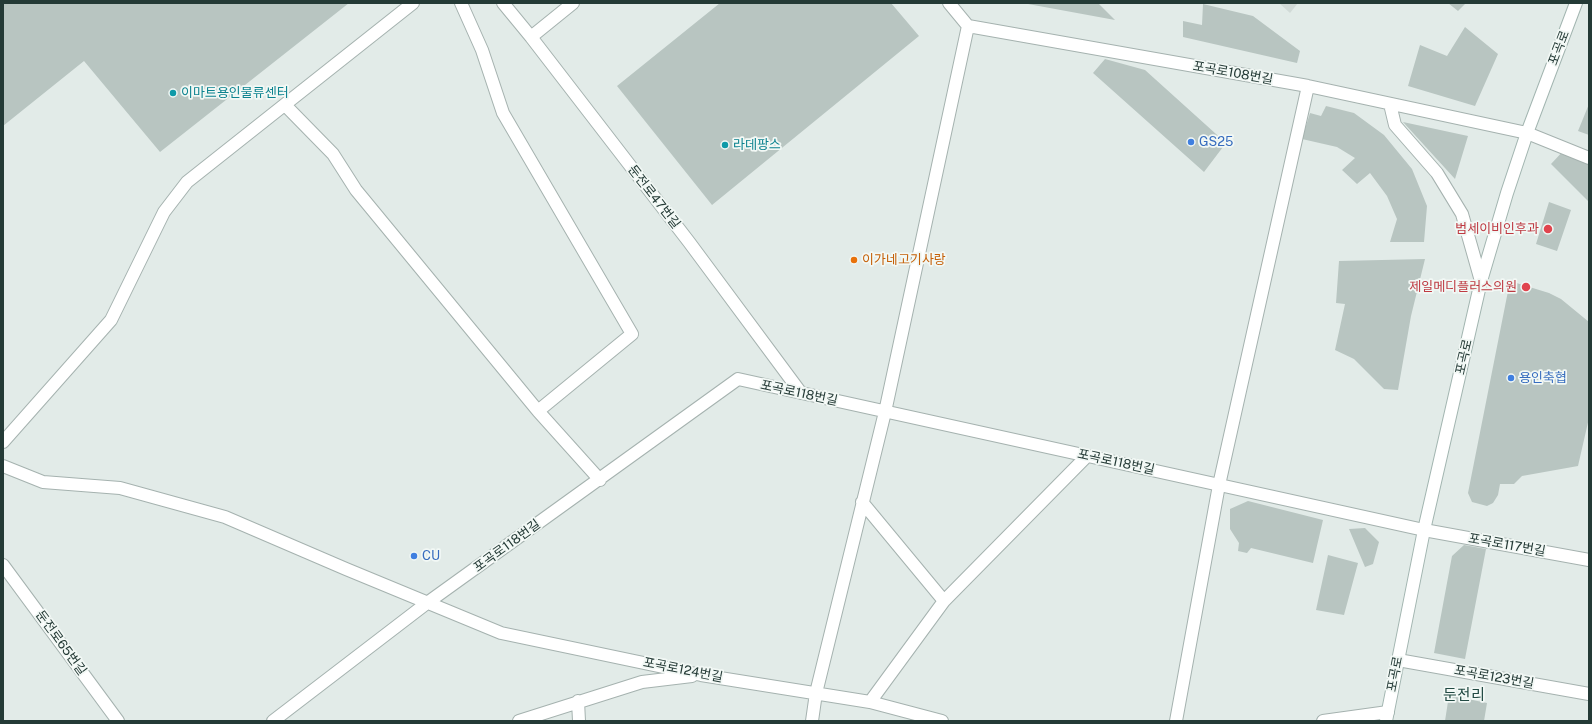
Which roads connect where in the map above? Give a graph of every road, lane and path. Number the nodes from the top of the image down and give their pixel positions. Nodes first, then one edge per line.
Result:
1 (413, 3) edge
2 (461, 3) edge
3 (503, 3) edge
4 (573, 3) edge
5 (949, 3) edge
6 (1576, 3) edge
7 (968, 26) junction
8 (531, 37) junction
9 (1308, 86) junction
10 (1390, 104) junction
11 (285, 105) junction
12 (1526, 133) junction
13 (1589, 158) edge
14 (1481, 280) junction
15 (801, 393) junction
16 (538, 411) junction
17 (885, 412) junction
18 (3, 442) edge
19 (1087, 456) junction
20 (3, 466) edge
21 (600, 480) junction
22 (1219, 485) junction
23 (862, 502) junction
24 (1424, 530) junction
25 (1589, 560) edge
26 (3, 565) edge
27 (944, 601) junction
28 (427, 603) junction
29 (1398, 660) junction
30 (701, 675) junction
31 (816, 693) junction
32 (1589, 694) edge
33 (578, 701) junction
34 (870, 702) junction
35 (1387, 716) edge
36 (118, 721) edge
37 (273, 721) edge
38 (519, 721) edge
39 (579, 721) edge
40 (812, 721) edge
41 (942, 721) edge
42 (1176, 721) edge
43 (1323, 721) edge

1 - 11 street
2 - 16 street
3 - 8 street, 둔전로47번길
4 - 8 street
5 - 7 street
6 - 12 street, 포곡로
7 - 9 street, 포곡로108번길
7 - 17 street
8 - 15 street, 둔전로47번길
9 - 10 street, 포곡로108번길
9 - 22 street
10 - 12 street, 포곡로108번길
10 - 14 street
11 - 16 street
11 - 18 street
12 - 13 street, 포곡로108번길
12 - 14 street, 포곡로
14 - 24 street, 포곡로
15 - 17 street, 포곡로118번길
15 - 21 street, 포곡로118번길
16 - 21 street
17 - 19 street, 포곡로118번길
17 - 23 street
19 - 22 street, 포곡로118번길
19 - 27 street
20 - 28 street, 포곡로124번길
21 - 28 street, 포곡로118번길
22 - 24 street, 포곡로118번길
22 - 42 street
23 - 27 street
23 - 31 street
24 - 25 street, 포곡로117번길
24 - 29 street, 포곡로
26 - 36 street, 둔전로65번길
27 - 34 street
28 - 30 street, 포곡로124번길
28 - 37 street, 포곡로118번길
29 - 32 street, 포곡로123번길
29 - 35 street, 포곡로
30 - 31 street, 포곡로124번길
30 - 33 street
31 - 34 street, 포곡로124번길
31 - 40 street
33 - 38 street
33 - 39 street
34 - 41 street, 포곡로124번길
35 - 43 street

